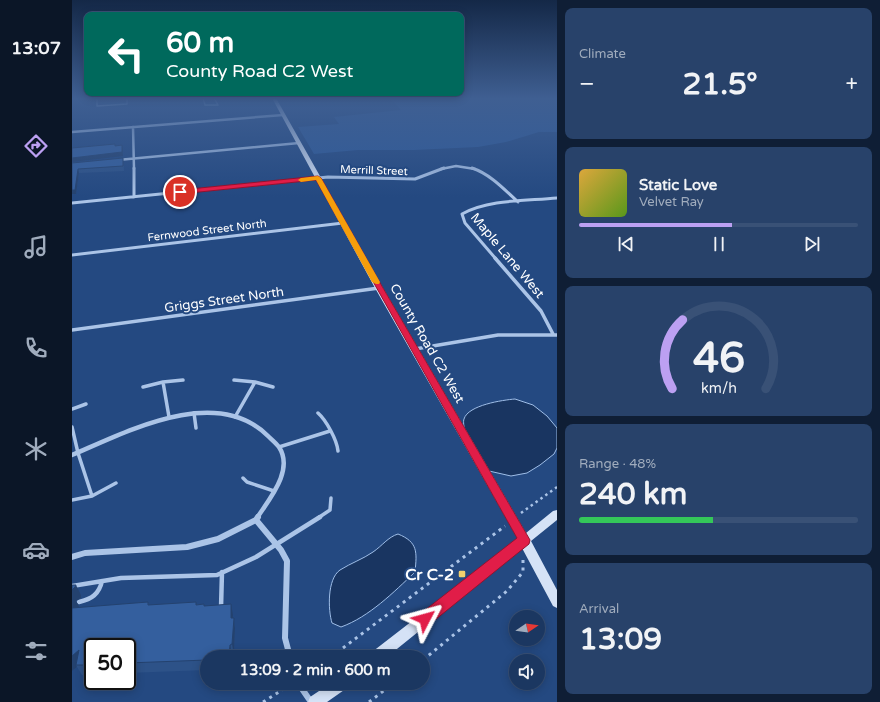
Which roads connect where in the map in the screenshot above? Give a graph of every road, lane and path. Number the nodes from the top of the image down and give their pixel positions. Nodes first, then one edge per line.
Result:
1 (87, 131) edge
2 (133, 131) edge
3 (292, 131) edge
4 (72, 132) edge
5 (299, 143) junction
6 (133, 158) junction
7 (110, 160) edge
8 (318, 178) junction
9 (134, 197) junction
10 (557, 198) edge
11 (518, 202) junction
12 (72, 204) edge
13 (343, 223) junction
14 (72, 255) edge
15 (379, 288) junction
16 (72, 330) edge
17 (555, 334) edge
18 (415, 349) junction
19 (183, 380) dead end
20 (234, 380) dead end
21 (163, 382) junction
22 (254, 382) junction
23 (143, 387) dead end
24 (273, 387) dead end
25 (86, 404) dead end
26 (72, 409) edge
27 (194, 413) junction
28 (318, 413) dead end
29 (169, 417) junction
30 (235, 417) junction
31 (72, 427) edge
32 (196, 428) dead end
33 (330, 431) junction
34 (279, 447) junction
35 (338, 451) dead end
36 (78, 453) junction
37 (72, 455) edge
38 (243, 478) dead end
39 (116, 483) dead end
40 (557, 487) edge
41 (274, 491) junction
42 (92, 496) junction
43 (331, 498) dead end
44 (72, 500) edge
45 (557, 514) edge
46 (512, 519) junction
47 (256, 520) junction
48 (524, 540) junction
49 (275, 544) junction
50 (72, 557) edge
51 (222, 572) junction
52 (102, 581) junction
53 (72, 586) edge
54 (79, 602) dead end
55 (557, 602) edge
56 (220, 610) edge
57 (288, 650) edge
58 (340, 650) edge
59 (385, 650) edge
60 (430, 654) edge
61 (281, 690) edge
62 (303, 690) edge
63 (332, 690) edge
64 (385, 690) edge
65 (263, 702) edge
66 (311, 702) edge
67 (315, 702) edge
68 (369, 702) edge

1 - 4 street
2 - 6 street
3 - 5 street, County Road C2 West
5 - 6 street
5 - 8 street, County Road C2 West
6 - 7 street
6 - 9 street
8 - 9 street, Merrill Street
8 - 11 street, Merrill Street
8 - 13 street, County Road C2 West
9 - 12 street, Merrill Street
10 - 11 street
11 - 17 street, Maple Lane West
13 - 14 street, Fernwood Street North
13 - 15 street, County Road C2 West
15 - 16 street, Griggs Street North
15 - 18 street, County Road C2 West
17 - 18 street
18 - 46 street, County Road C2 West
19 - 21 lane
20 - 22 lane
21 - 23 lane
21 - 29 lane
22 - 24 lane
22 - 30 lane
25 - 26 lane
27 - 29 street
27 - 30 street
27 - 32 lane
28 - 33 lane
29 - 36 street
30 - 34 street
31 - 36 lane
33 - 34 lane
33 - 35 lane
34 - 41 street
36 - 37 street
36 - 42 lane
38 - 41 lane
39 - 42 lane
40 - 46 path
41 - 47 street
42 - 44 lane
43 - 49 lane
45 - 48 street
46 - 48 street, County Road C2 West
46 - 58 path
47 - 49 street
47 - 50 street
48 - 55 street, County Road C2 West
48 - 59 street
48 - 60 path
49 - 51 lane
49 - 57 street
51 - 52 lane
51 - 56 lane
52 - 53 lane
52 - 54 lane
61 - 65 path
62 - 66 street
63 - 67 street
64 - 68 path

